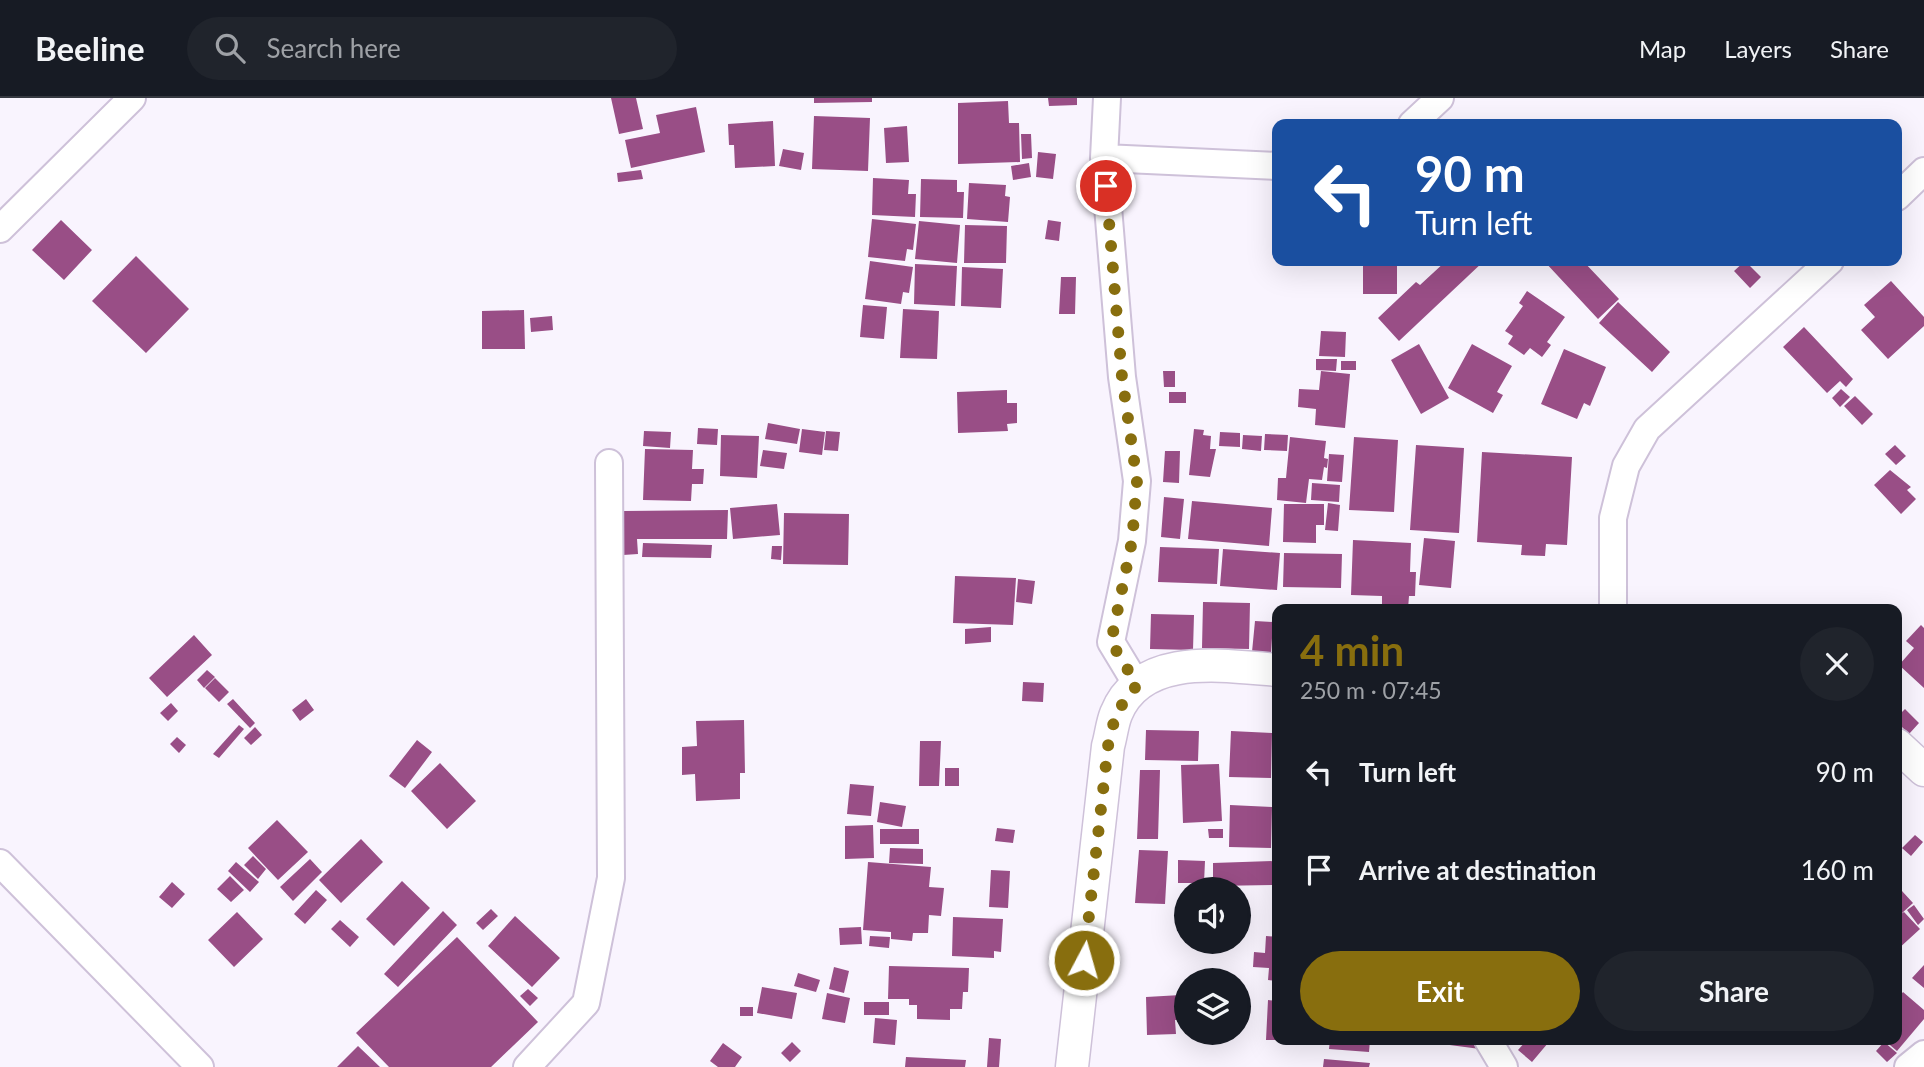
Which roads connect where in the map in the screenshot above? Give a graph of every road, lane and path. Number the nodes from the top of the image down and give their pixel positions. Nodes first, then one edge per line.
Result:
1 (132, 98) edge
2 (1107, 98) edge
3 (1440, 98) edge
4 (1417, 119) edge
5 (1104, 158) junction
6 (1272, 166) edge
7 (1924, 171) edge
8 (1902, 192) edge
9 (0, 229) edge
10 (1825, 266) edge
11 (609, 463) dead end
12 (1613, 604) edge
13 (1272, 669) edge
14 (1137, 685) junction
15 (1902, 750) edge
16 (1924, 770) edge
17 (0, 863) edge
18 (1491, 1045) edge
19 (1924, 1054) edge
20 (200, 1067) edge
21 (527, 1067) edge
22 (1072, 1067) edge
23 (1504, 1067) edge
24 (1908, 1067) edge

1 - 9 street
2 - 5 street
3 - 4 street
5 - 6 street
5 - 14 street
7 - 8 street
10 - 12 street
11 - 21 street
13 - 14 street
14 - 22 street
15 - 16 street
17 - 20 street
18 - 23 street
19 - 24 street

